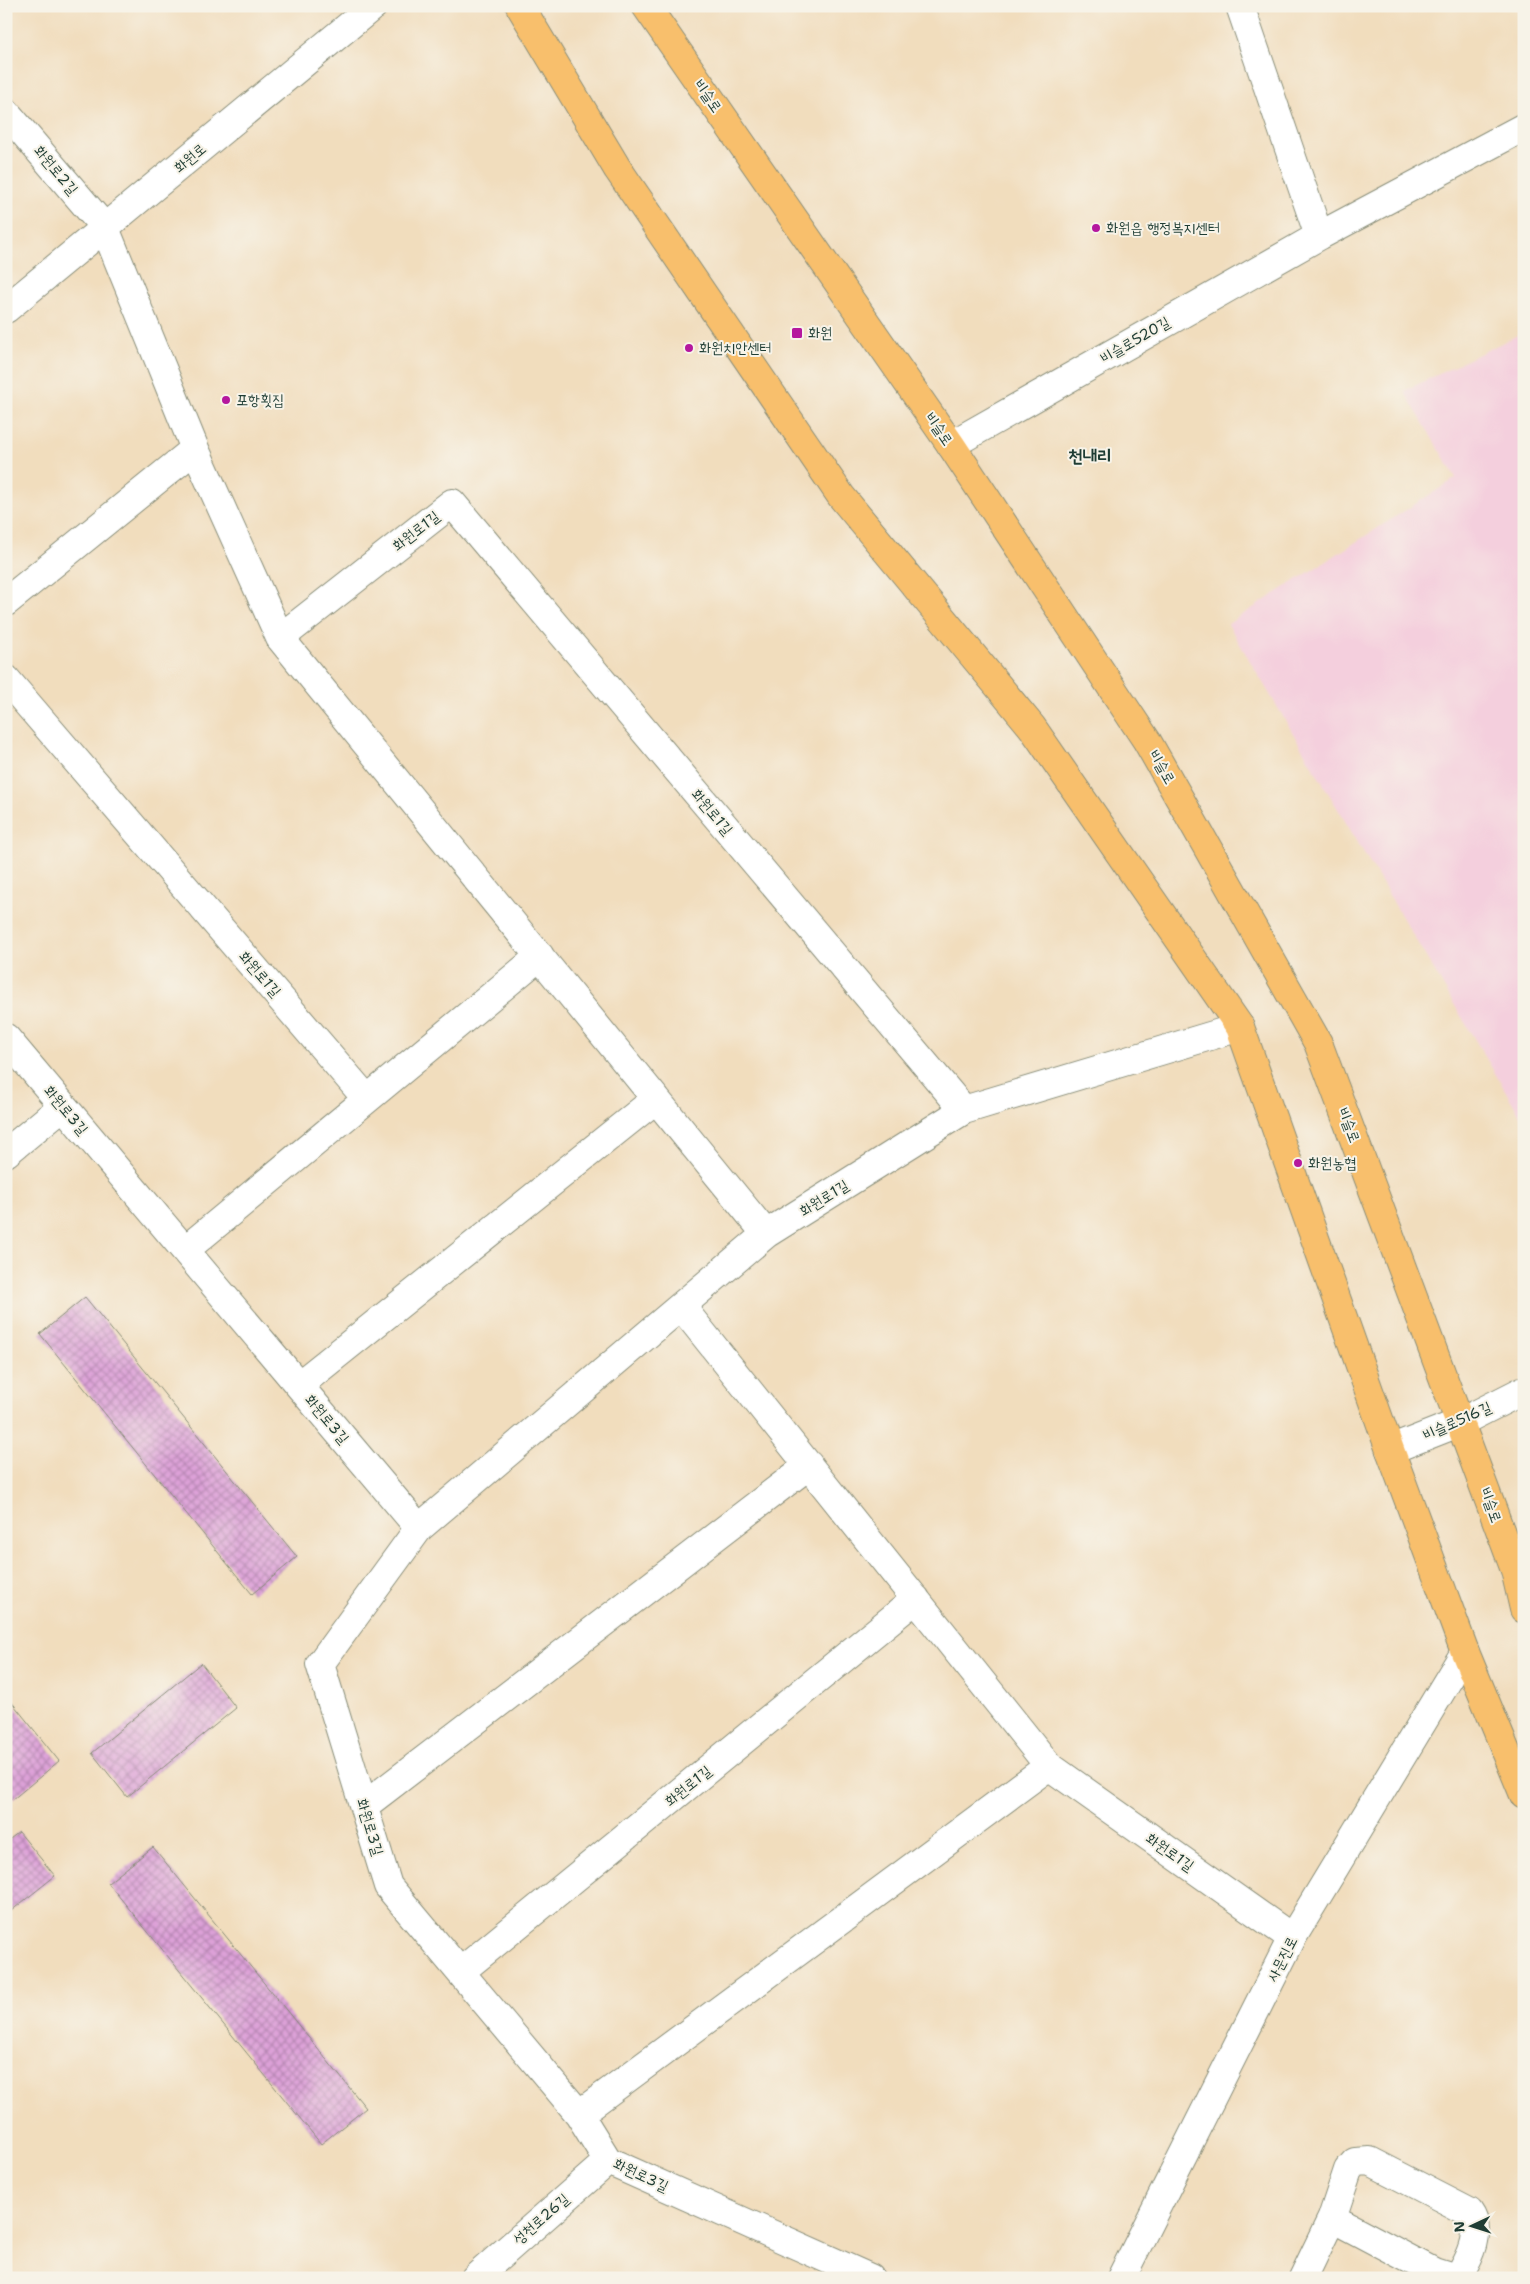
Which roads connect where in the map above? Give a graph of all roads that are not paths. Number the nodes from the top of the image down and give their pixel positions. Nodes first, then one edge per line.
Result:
1 (373, 6) edge
2 (520, 6) edge
3 (646, 6) edge
4 (1240, 6) edge
5 (6, 112) edge
6 (1524, 127) edge
7 (105, 228) junction
8 (1319, 236) junction
9 (6, 309) edge
10 (951, 445) junction
11 (195, 449) junction
12 (6, 602) edge
13 (280, 638) junction
14 (6, 679) edge
15 (540, 956) junction
16 (1240, 1027) junction
17 (6, 1038) edge
18 (367, 1099) junction
19 (656, 1099) junction
20 (63, 1106) junction
21 (964, 1110) junction
22 (6, 1153) edge
23 (766, 1234) junction
24 (184, 1250) junction
25 (681, 1306) junction
26 (299, 1385) junction
27 (1524, 1390) edge
28 (1461, 1422) junction
29 (1390, 1450) junction
30 (809, 1465) junction
31 (419, 1528) junction
32 (916, 1599) junction
33 (1524, 1609) edge
34 (1465, 1652) junction
35 (1049, 1766) junction
36 (1524, 1795) edge
37 (364, 1806) junction
38 (1292, 1938) junction
39 (460, 1972) junction
40 (579, 2114) junction
41 (608, 2160) junction
42 (1332, 2218) junction
43 (475, 2278) edge
44 (870, 2278) edge
45 (1121, 2278) edge
46 (1302, 2278) edge

1 - 7 street, 화원로
2 - 16 main road
3 - 10 main road, 비슬로
4 - 8 street
5 - 7 street, 화원로2길
6 - 8 street, 비슬로520길
7 - 9 street, 화원로
7 - 11 street
8 - 10 street, 비슬로520길
10 - 28 main road, 비슬로
11 - 12 street
11 - 13 street
13 - 15 street
13 - 21 street, 화원로1길
14 - 18 street, 화원로1길
15 - 18 street
15 - 19 street
16 - 21 street
16 - 29 main road
17 - 20 street, 화원로3길
18 - 24 street
19 - 23 street
19 - 26 street
20 - 22 street
20 - 24 street, 화원로3길
21 - 23 street, 화원로1길
23 - 25 street, 화원로1길
24 - 26 street, 화원로3길
25 - 30 street, 화원로1길
25 - 31 street, 화원로1길
26 - 31 street, 화원로3길
27 - 28 street, 비슬로516길
28 - 29 street, 비슬로516길
28 - 33 main road, 비슬로
29 - 34 main road
30 - 32 street, 화원로1길
30 - 37 street
31 - 37 street, 화원로3길
32 - 35 street, 화원로1길
32 - 39 street, 화원로1길
34 - 36 main road
34 - 38 street, 사문진로
35 - 38 street, 화원로1길
35 - 40 street
37 - 39 street, 화원로3길
38 - 45 street, 사문진로
39 - 40 street, 화원로3길
40 - 41 street, 화원로3길
41 - 43 street, 성천로26길
41 - 44 street, 화원로3길
42 - 42 street
42 - 46 street

